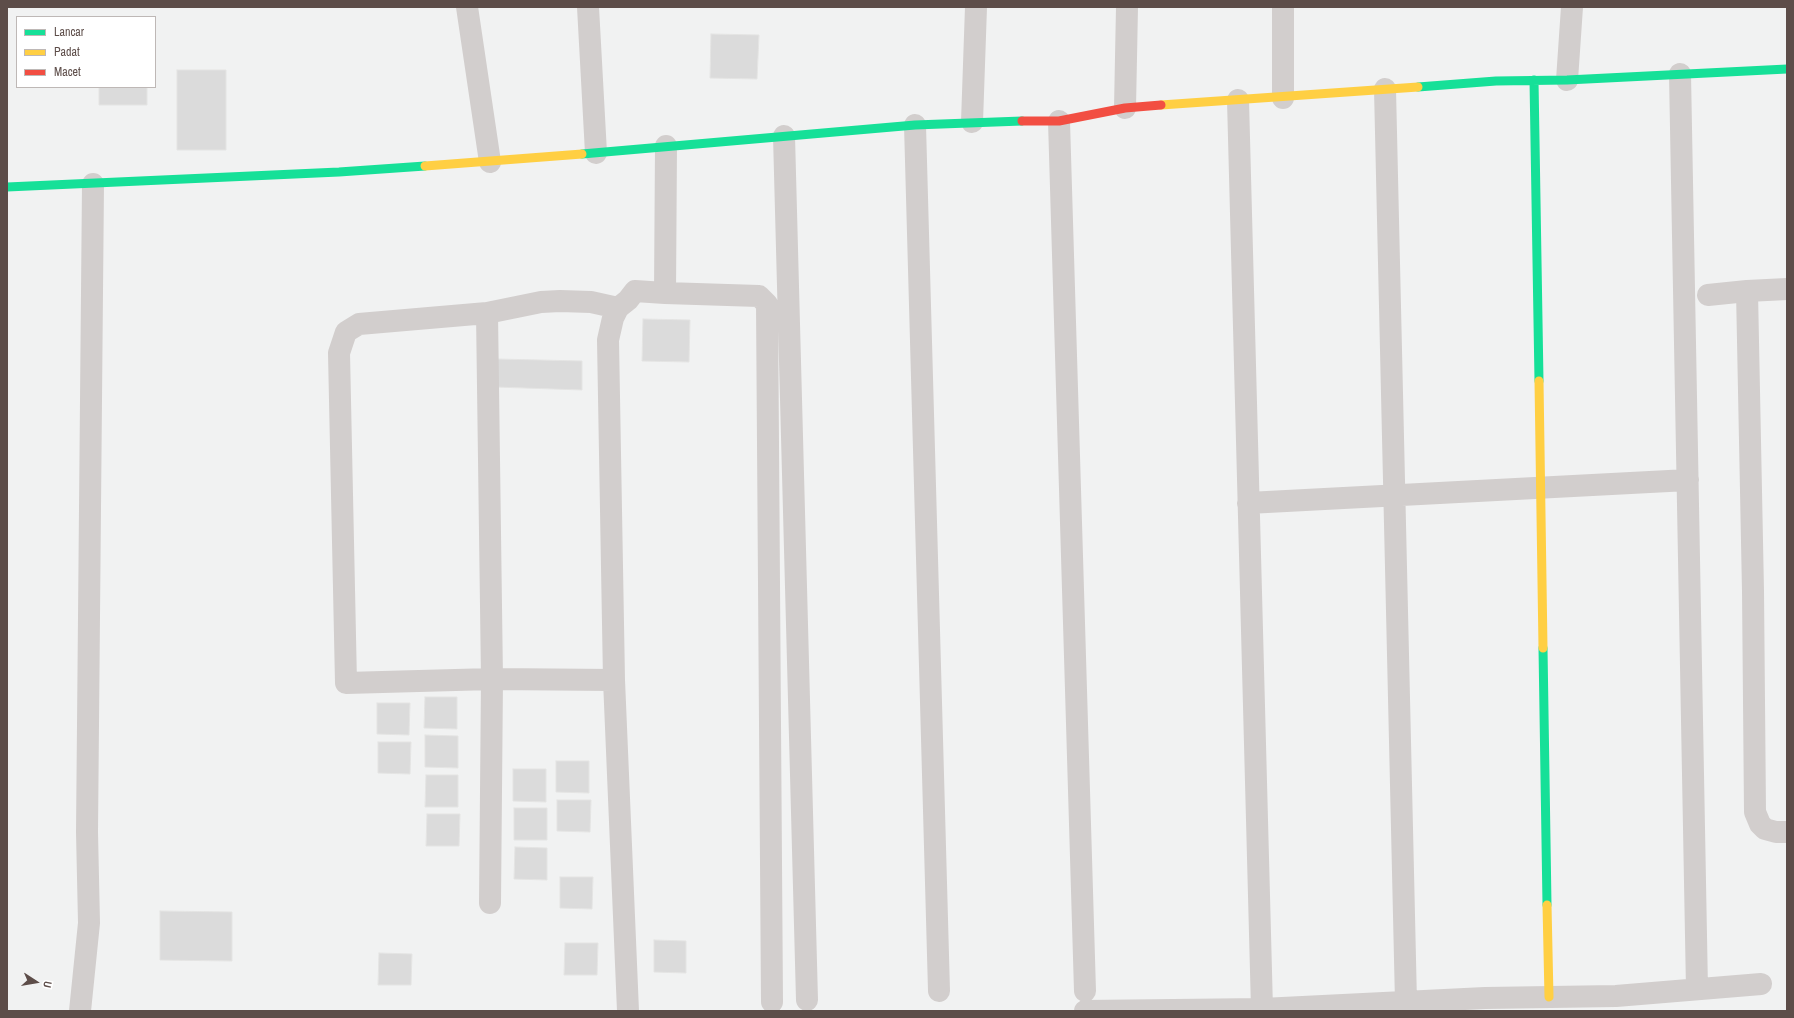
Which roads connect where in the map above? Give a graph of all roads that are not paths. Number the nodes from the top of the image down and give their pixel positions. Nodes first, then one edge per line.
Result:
1 (467, 7) edge
2 (588, 7) edge
3 (976, 7) edge
4 (1127, 7) edge
5 (1283, 7) edge
6 (1572, 7) edge
7 (1787, 68) edge
8 (1680, 74) junction
9 (1534, 80) junction
10 (1567, 80) junction
11 (1385, 89) junction
12 (1283, 98) junction
13 (1238, 100) junction
14 (1125, 108) junction
15 (1059, 121) junction
16 (972, 122) junction
17 (915, 126) junction
18 (784, 136) junction
19 (666, 146) junction
20 (596, 153) junction
21 (490, 162) junction
22 (93, 184) junction
23 (7, 187) edge
24 (1787, 289) edge
25 (1747, 291) junction
26 (665, 293) junction
27 (1708, 294) dead end
28 (618, 308) junction
29 (488, 313) junction
30 (1688, 480) junction
31 (1540, 487) junction
32 (1395, 495) junction
33 (1248, 503) junction
34 (492, 679) junction
35 (614, 680) junction
36 (1787, 832) edge
37 (490, 903) dead end
38 (1762, 984) dead end
39 (1697, 989) junction
40 (939, 991) dead end
41 (1549, 997) junction
42 (807, 1000) dead end
43 (1085, 1001) edge
44 (772, 1002) dead end
45 (1406, 1002) junction
46 (1616, 1004) edge
47 (1486, 1005) edge
48 (1262, 1009) junction
49 (80, 1011) edge
50 (628, 1011) edge

1 - 21 street
2 - 20 street
3 - 16 street
4 - 14 street
5 - 12 street
6 - 10 street
7 - 8 street
8 - 10 street
8 - 30 street
9 - 10 street
9 - 11 street
9 - 31 street
11 - 12 street
11 - 32 street
12 - 13 street
13 - 14 street
13 - 33 street
14 - 15 street
15 - 16 street
15 - 43 street
16 - 17 street
17 - 18 street
17 - 40 street
18 - 19 street
18 - 42 street
19 - 20 street
19 - 26 street
20 - 21 street
21 - 22 street
22 - 23 street
22 - 49 street
24 - 25 street
25 - 27 street
25 - 36 street
26 - 28 street
26 - 44 street
28 - 29 street
28 - 35 street
29 - 34 street
29 - 34 street
30 - 31 street
30 - 39 street
31 - 32 street
31 - 41 street
32 - 33 street
32 - 45 street
33 - 48 street
34 - 35 street
34 - 37 street
35 - 50 street
38 - 39 street
39 - 46 street
41 - 46 street
41 - 47 street
43 - 48 street
45 - 47 street
45 - 48 street

